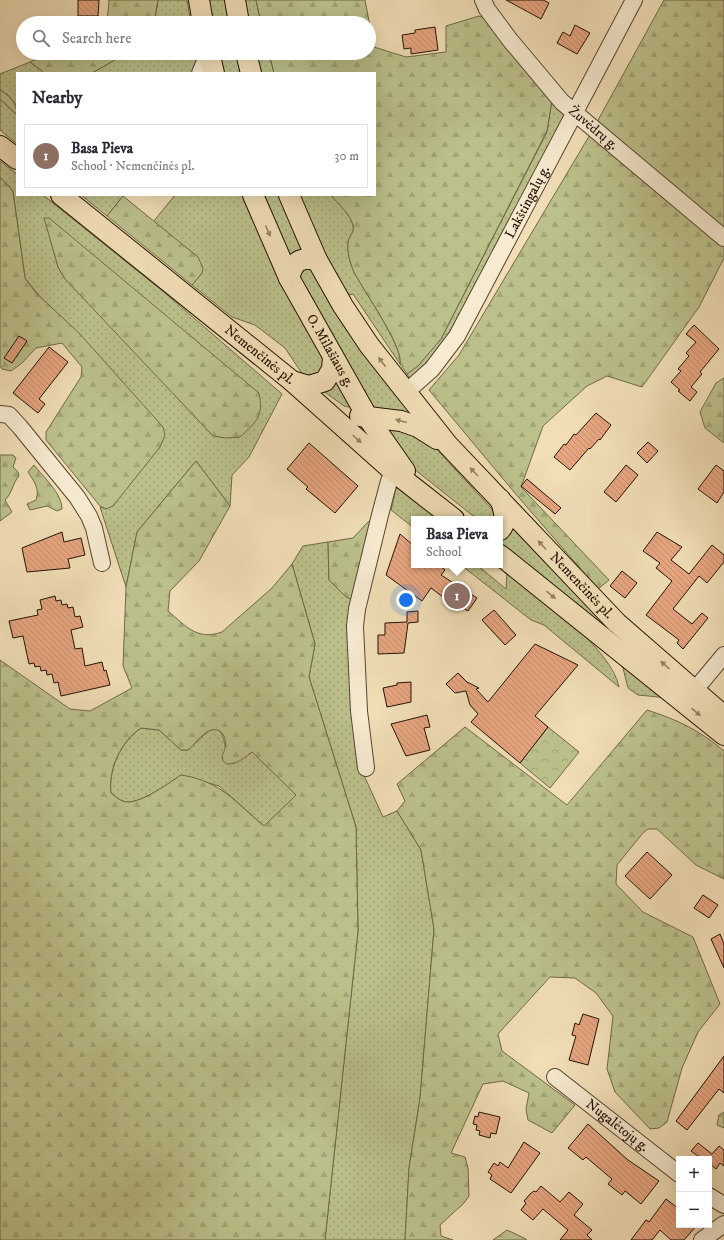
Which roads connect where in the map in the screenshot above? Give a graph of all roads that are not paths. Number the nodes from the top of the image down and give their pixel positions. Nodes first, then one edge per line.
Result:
1 (199, 0) edge
2 (235, 0) edge
3 (483, 0) edge
4 (634, 0) edge
5 (201, 16) edge
6 (238, 16) edge
7 (205, 60) edge
8 (211, 60) edge
9 (248, 60) edge
10 (200, 72) edge
11 (214, 72) edge
12 (251, 72) edge
13 (574, 113) junction
14 (0, 146) edge
15 (16, 159) edge
16 (62, 196) edge
17 (253, 196) edge
18 (289, 196) edge
19 (724, 238) edge
20 (317, 260) junction
21 (288, 278) junction
22 (333, 358) junction
23 (292, 382) junction
24 (406, 393) junction
25 (318, 403) junction
26 (0, 414) edge
27 (368, 418) junction
28 (448, 445) junction
29 (394, 472) junction
30 (425, 496) junction
31 (500, 499) junction
32 (450, 516) edge
33 (503, 526) edge
34 (503, 557) edge
35 (102, 563) dead end
36 (724, 655) edge
37 (694, 691) junction
38 (724, 716) edge
39 (724, 735) edge
40 (366, 768) dead end
41 (555, 1077) dead end
42 (676, 1172) edge
43 (712, 1198) edge
44 (724, 1205) edge
45 (724, 1224) edge
46 (702, 1240) edge

1 - 5 main road
2 - 6 main road
3 - 13 street, Žuvėdrų g.
4 - 13 street, Lakštingalų g.
7 - 10 street
8 - 11 main road
9 - 12 main road
13 - 19 street, Žuvėdrų g.
13 - 24 street, Lakštingalų g.
14 - 15 main road
16 - 23 main road, Nemenčinės pl.
17 -> 21 main road, O. Milašiaus g.
18 - 20 main road
20 - 21 main road
24 -> 20 main road
21 - 22 main road, O. Milašiaus g.
22 - 23 main road
22 - 27 main road, O. Milašiaus g.
23 - 25 main road, Nemenčinės pl.
24 - 28 main road
25 - 27 main road
25 -> 29 main road, Nemenčinės pl.
26 - 35 street
28 -> 27 main road
27 - 30 main road, O. Milašiaus g.
31 -> 28 main road, Nemenčinės pl.
29 - 30 main road, Nemenčinės pl.
29 - 40 street
30 - 32 main road, Nemenčinės pl.
31 - 33 main road
37 -> 31 main road, Nemenčinės pl.
34 -> 39 main road, Nemenčinės pl.
36 - 37 street
37 - 38 main road, Nemenčinės pl.
41 - 42 street, Nugalėtojų g.
43 - 44 street
45 - 46 street

